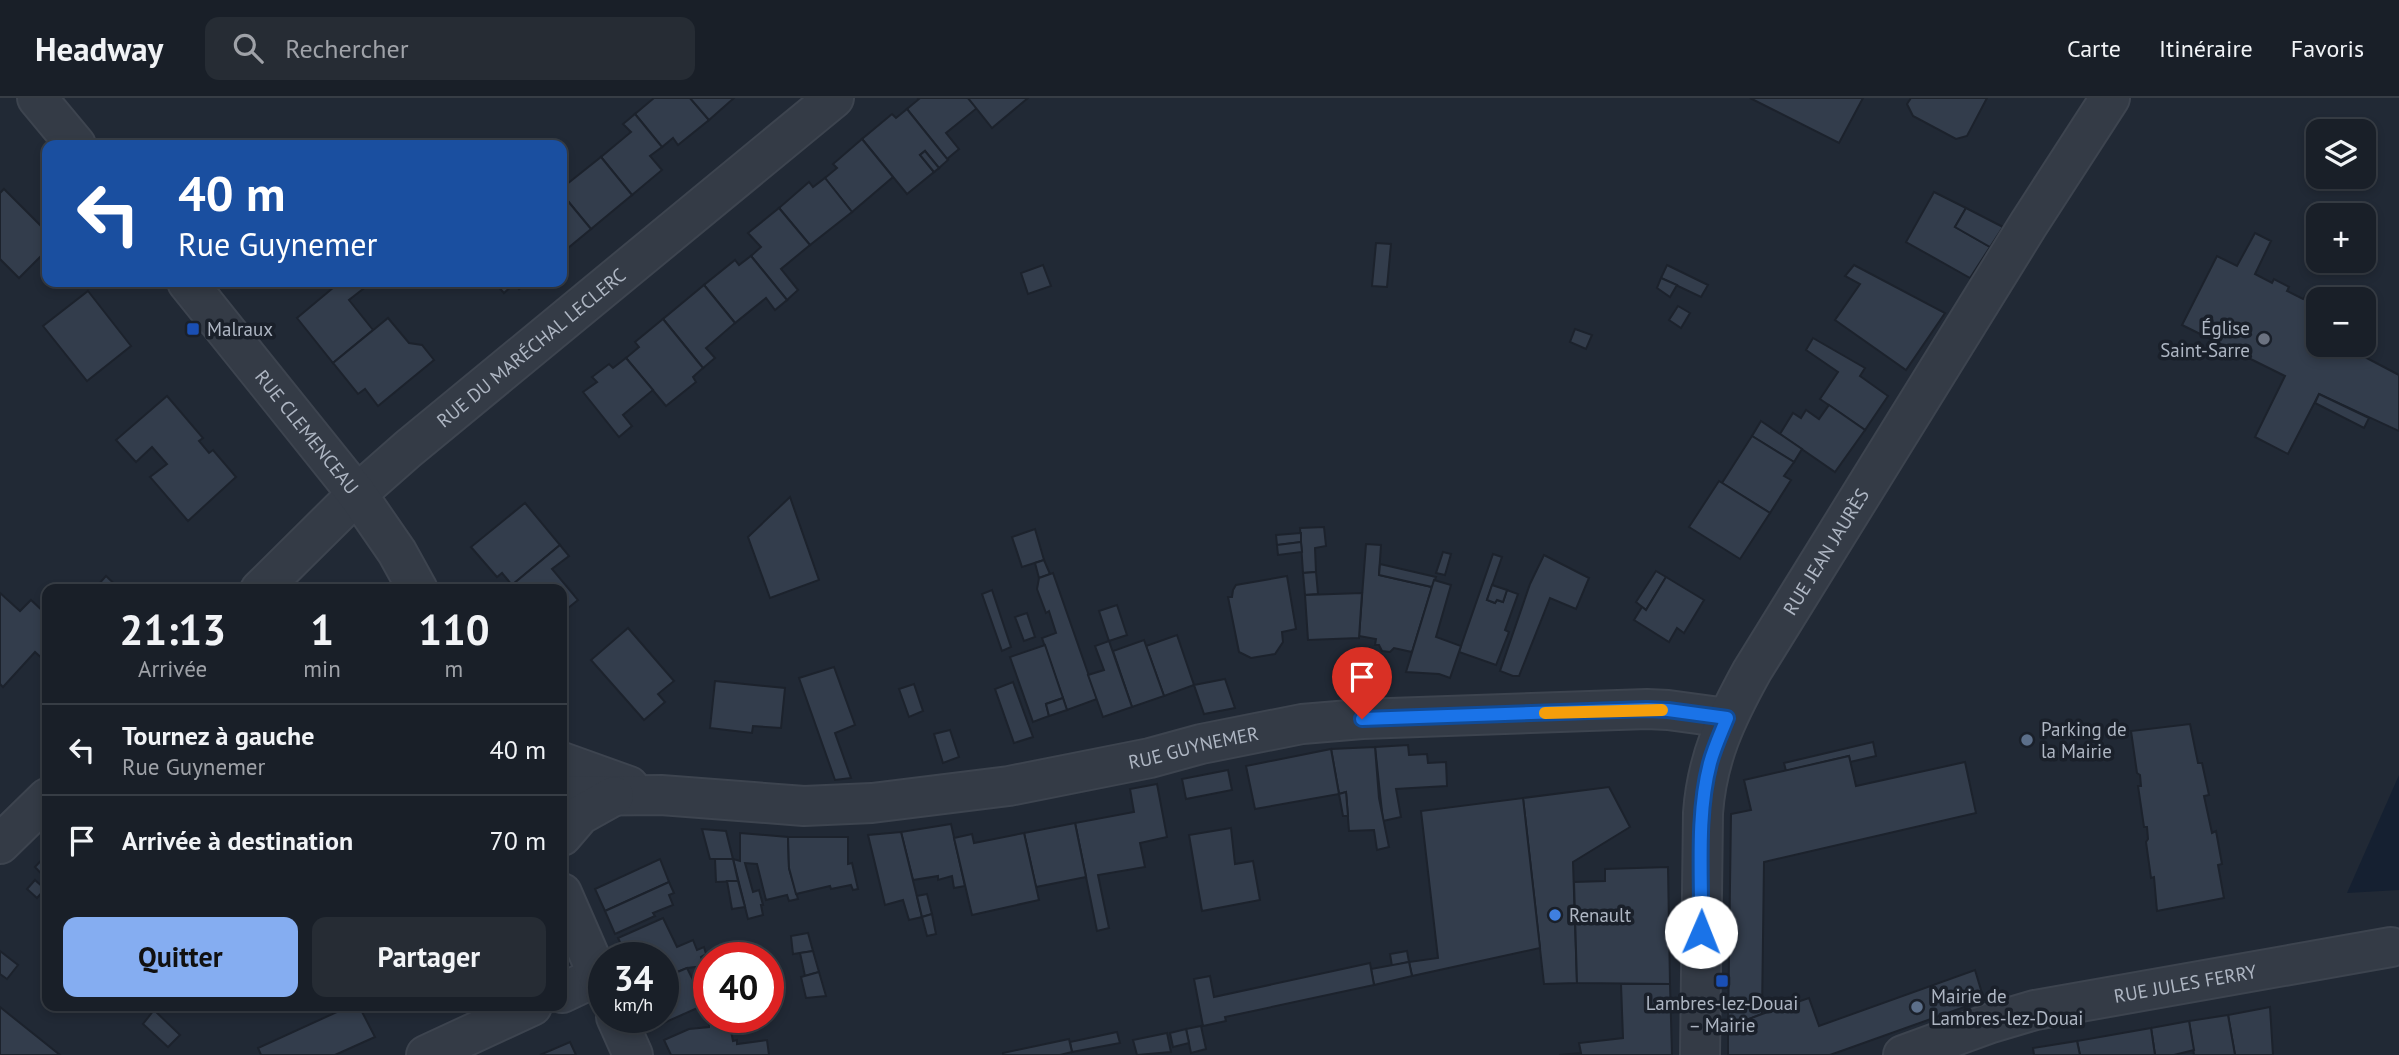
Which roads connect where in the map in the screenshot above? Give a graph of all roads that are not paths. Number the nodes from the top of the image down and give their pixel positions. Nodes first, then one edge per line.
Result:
1 (37, 98) edge
2 (2110, 98) edge
3 (815, 104) edge
4 (72, 140) edge
5 (191, 287) edge
6 (357, 494) junction
7 (266, 584) edge
8 (415, 584) edge
9 (1727, 718) junction
10 (567, 773) edge
11 (567, 773) edge
12 (617, 794) junction
13 (661, 795) junction
14 (42, 803) edge
15 (567, 830) edge
16 (0, 844) edge
17 (567, 904) edge
18 (2391, 947) dead end
19 (588, 952) edge
20 (588, 986) edge
21 (567, 992) edge
22 (522, 1011) edge
23 (623, 1033) edge
24 (426, 1055) edge
25 (633, 1055) edge
26 (1700, 1055) edge
27 (1903, 1055) edge

1 - 4 street
2 - 9 street, RUE JEAN JAURÈS
3 - 6 street, RUE DU MARÉCHAL LECLERC
5 - 6 street, RUE CLEMENCEAU
6 - 7 street, RUE DU MARÉCHAL LECLERC
6 - 8 street, RUE CLEMENCEAU
9 - 13 street, RUE GUYNEMER
9 - 26 street, RUE JEAN JAURÈS
10 - 13 street, RUE GUYNEMER
11 - 12 street, RUE GUYNEMER
12 - 13 street, RUE GUYNEMER
12 - 15 street
14 - 16 street
17 - 19 street
18 - 27 street, RUE JULES FERRY
20 - 21 street
22 - 24 street
23 - 25 street

